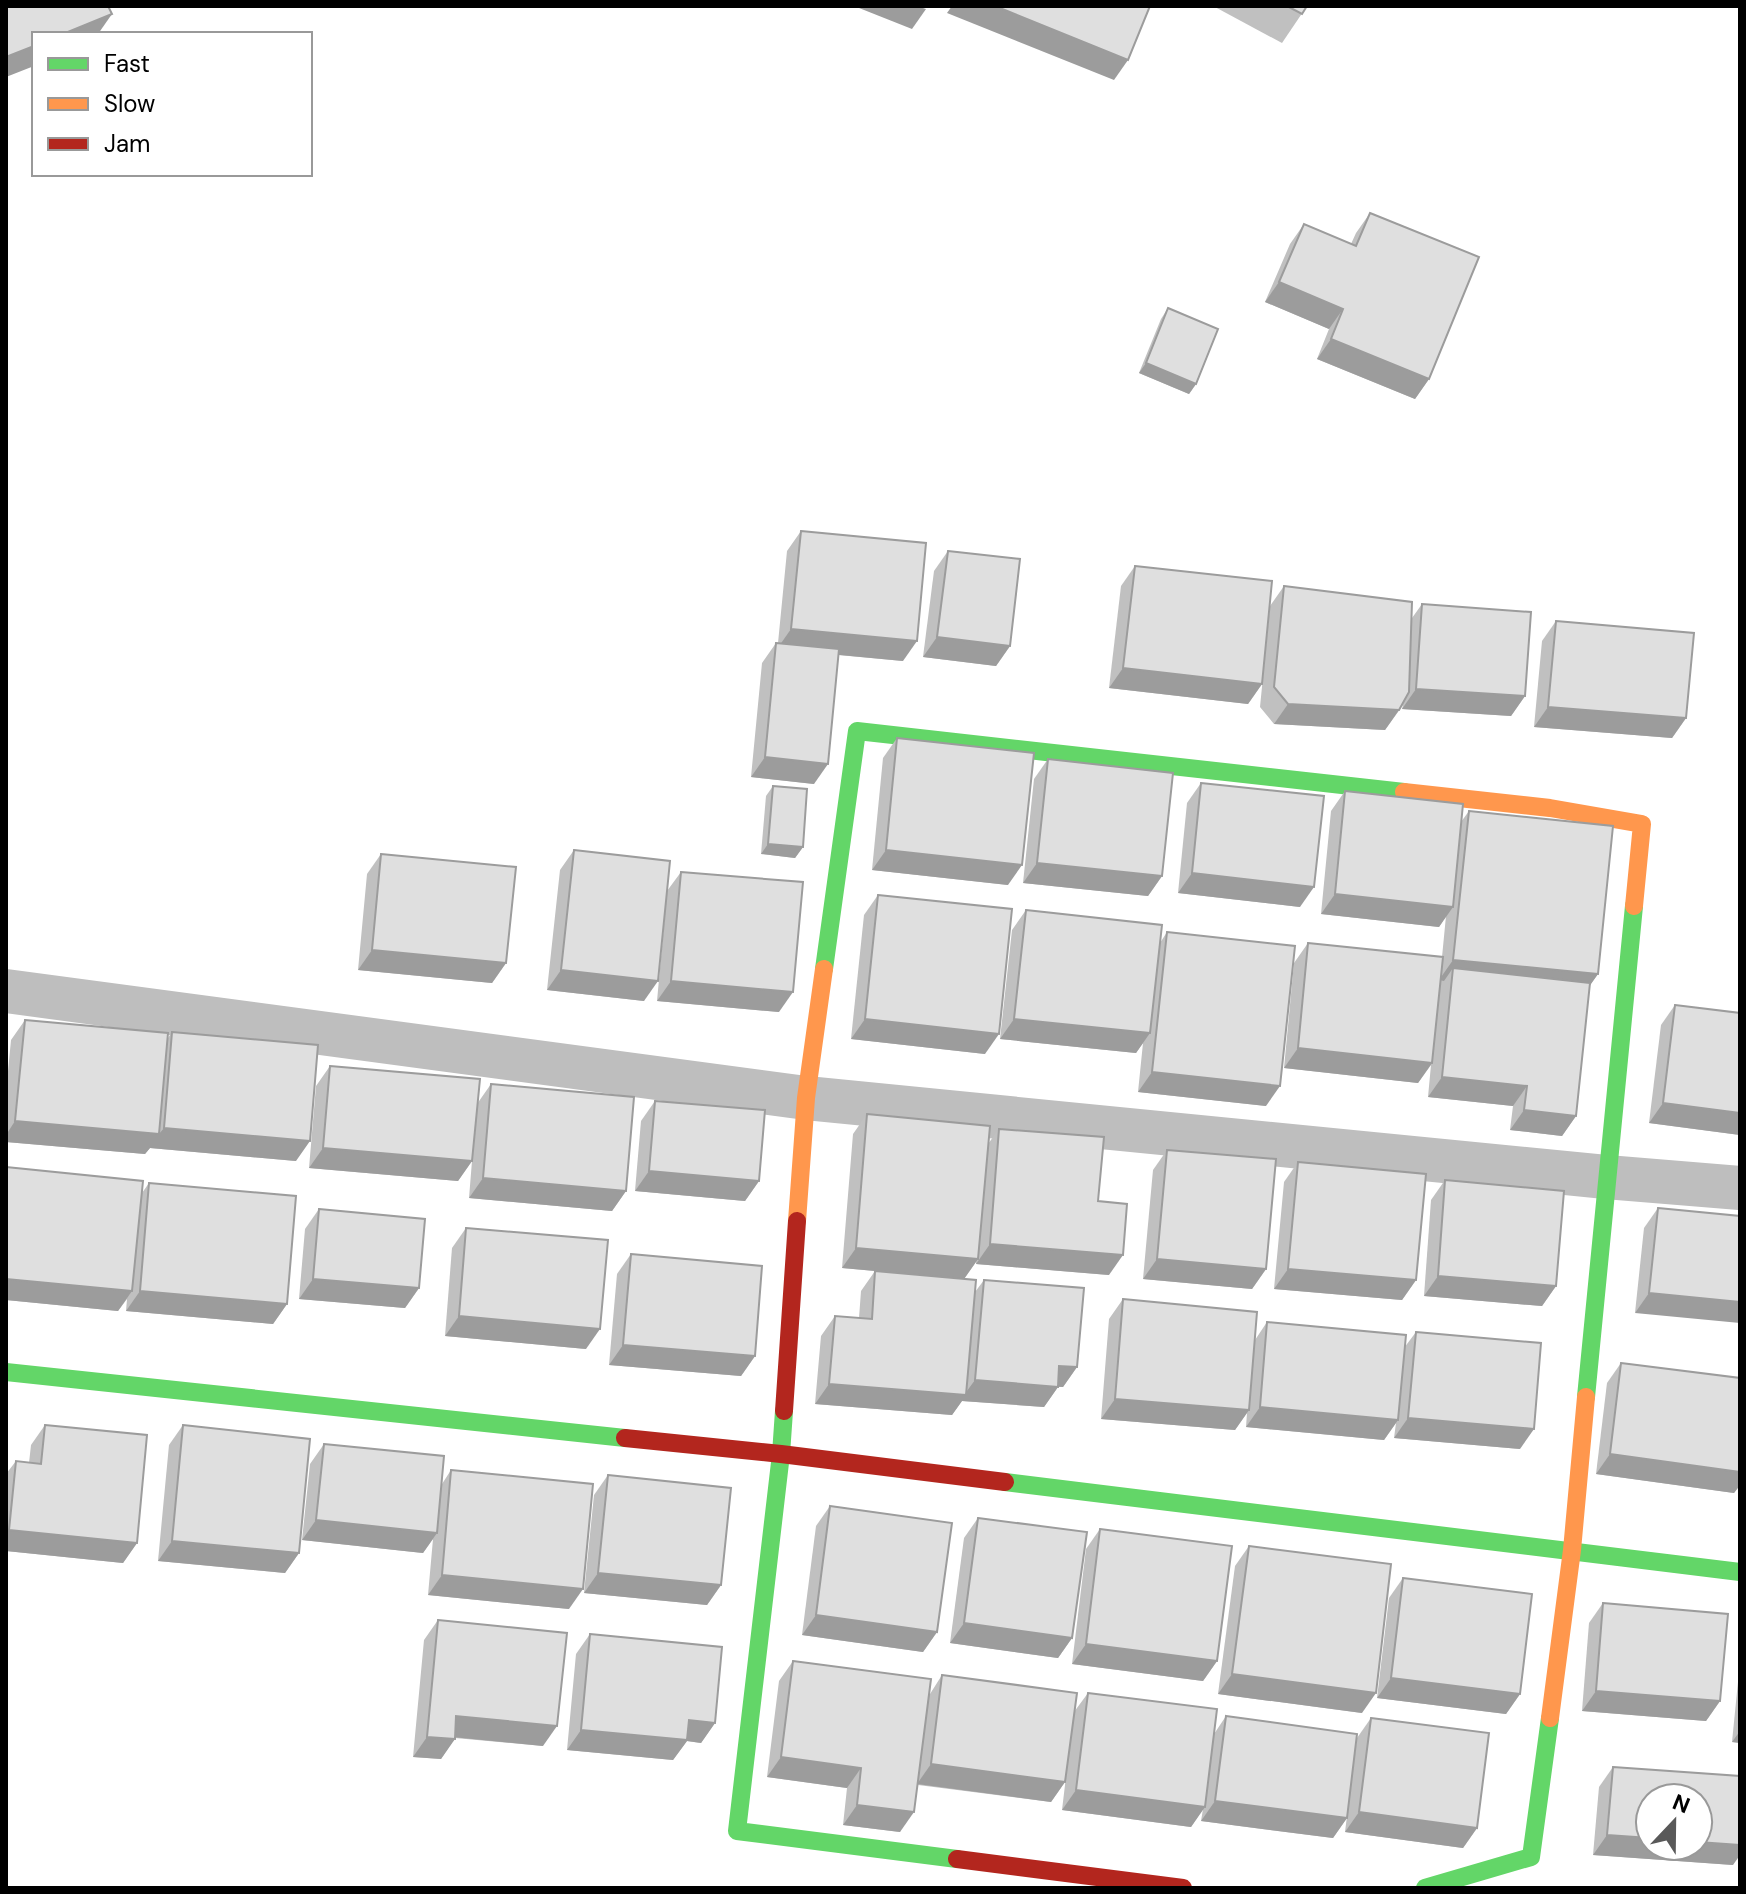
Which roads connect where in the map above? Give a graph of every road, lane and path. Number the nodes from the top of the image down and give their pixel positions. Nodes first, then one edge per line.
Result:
1 (6, 991) edge
2 (806, 1098) junction
3 (1606, 1177) junction
4 (1740, 1188) edge
5 (6, 1372) edge
6 (781, 1454) junction
7 (1572, 1550) junction
8 (1740, 1572) edge
9 (1183, 1888) edge
10 (1425, 1888) edge

1 - 2 street
2 - 3 street
2 - 3 street
2 - 6 street
3 - 4 street
3 - 7 street
5 - 6 street
6 - 7 street
6 - 9 street
7 - 8 street
7 - 10 street

